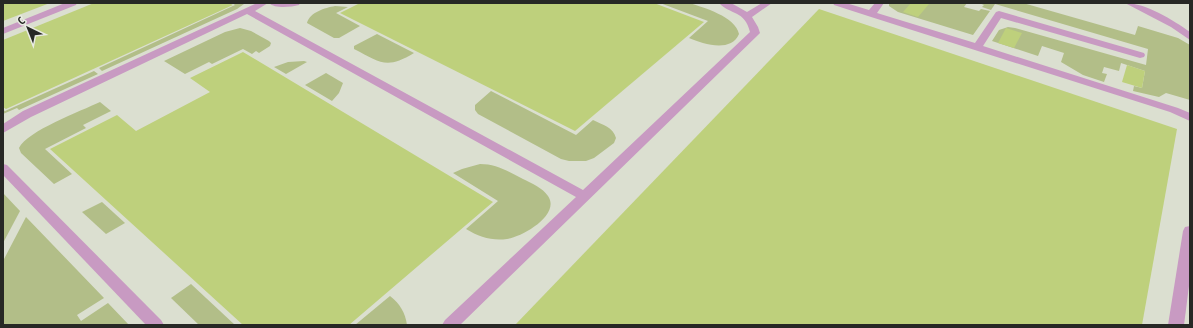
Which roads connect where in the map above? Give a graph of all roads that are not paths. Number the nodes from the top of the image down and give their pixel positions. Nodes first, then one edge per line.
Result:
1 (73, 3) edge
2 (264, 3) edge
3 (273, 3) edge
4 (296, 3) edge
5 (723, 3) edge
6 (768, 3) edge
7 (837, 3) edge
8 (880, 3) edge
9 (1129, 3) edge
10 (248, 11) junction
11 (871, 14) junction
12 (747, 16) junction
13 (3, 31) edge
14 (1190, 37) edge
15 (977, 47) junction
16 (1140, 55) dead end
17 (1190, 117) edge
18 (3, 129) edge
19 (3, 168) edge
20 (585, 196) junction
21 (1190, 231) edge
22 (156, 325) edge
23 (450, 325) edge
24 (1176, 325) edge

1 - 13 lane
2 - 10 lane
3 - 4 lane
5 - 12 lane
6 - 12 lane
7 - 11 lane
8 - 11 lane
9 - 14 lane
10 - 18 lane
10 - 20 lane
11 - 15 lane
12 - 20 lane
15 - 16 lane
15 - 17 lane
19 - 22 lane
20 - 23 lane
21 - 24 lane

